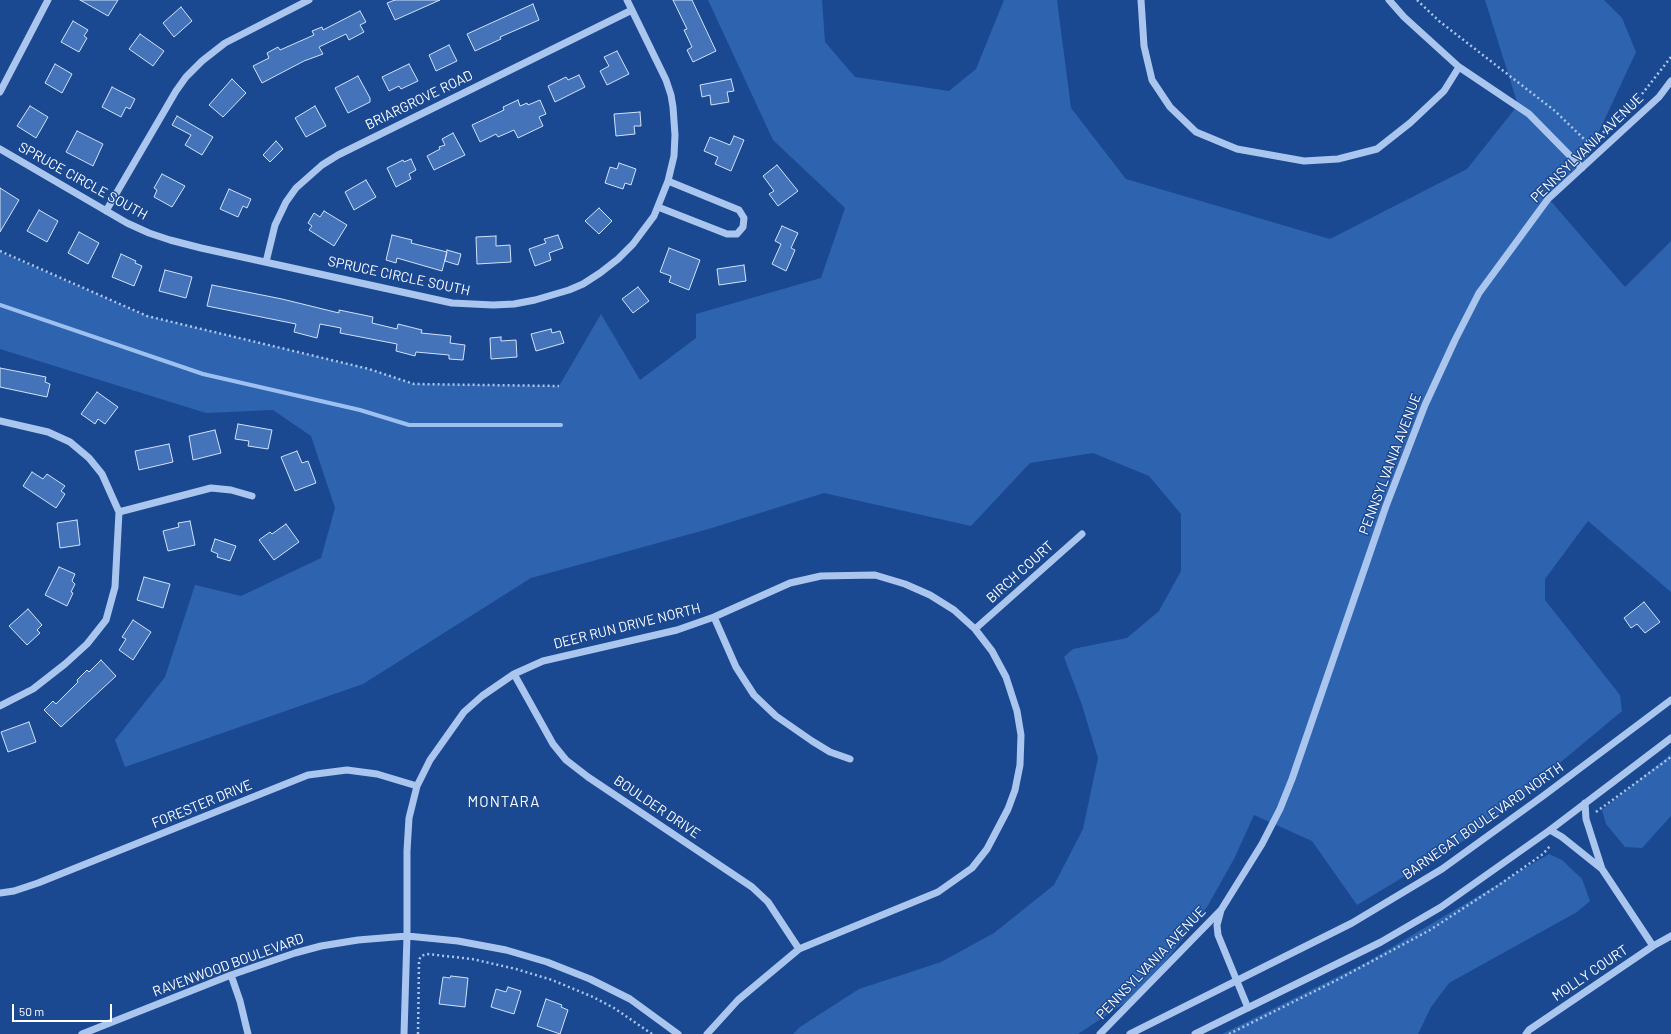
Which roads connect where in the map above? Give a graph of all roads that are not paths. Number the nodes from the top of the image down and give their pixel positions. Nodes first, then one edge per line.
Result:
1 (48, 0) edge
2 (309, 0) edge
3 (627, 0) edge
4 (1141, 0) edge
5 (1389, 0) edge
6 (632, 10) junction
7 (1459, 67) junction
8 (1671, 82) edge
9 (0, 92) edge
10 (0, 149) edge
11 (1582, 168) junction
12 (668, 181) junction
13 (658, 207) junction
14 (106, 211) junction
15 (266, 262) junction
16 (0, 421) edge
17 (252, 496) dead end
18 (119, 512) junction
19 (1082, 534) dead end
20 (714, 617) junction
21 (975, 629) junction
22 (514, 674) junction
23 (1671, 700) edge
24 (0, 706) edge
25 (1671, 738) edge
26 (850, 759) dead end
27 (417, 786) junction
28 (1585, 803) junction
29 (1550, 830) junction
30 (1602, 869) junction
31 (0, 893) edge
32 (1221, 910) junction
33 (407, 936) junction
34 (1671, 936) edge
35 (1653, 946) junction
36 (799, 948) junction
37 (231, 975) junction
38 (1236, 980) junction
39 (1248, 1008) junction
40 (82, 1034) edge
41 (248, 1034) edge
42 (404, 1034) edge
43 (678, 1034) edge
44 (707, 1034) edge
45 (1100, 1034) edge
46 (1130, 1034) edge
47 (1195, 1034) edge
48 (1526, 1034) edge

1 - 9 street
2 - 14 street
3 - 6 street, SPRUCE CIRCLE SOUTH
4 - 7 street
5 - 7 street
6 - 12 street, SPRUCE CIRCLE SOUTH
6 - 15 street, BRIARGROVE ROAD
7 - 11 street
8 - 11 street, PENNSYLVANIA AVENUE
10 - 14 street, SPRUCE CIRCLE SOUTH
11 - 32 street, PENNSYLVANIA AVENUE
12 - 13 street, SPRUCE CIRCLE SOUTH
12 - 13 street
13 - 15 street, SPRUCE CIRCLE SOUTH
14 - 15 street, SPRUCE CIRCLE SOUTH
16 - 18 street
17 - 18 street
18 - 24 street
19 - 21 street, BIRCH COURT
20 - 21 street, DEER RUN DRIVE NORTH
20 - 22 street, DEER RUN DRIVE NORTH
20 - 26 street
21 - 36 street, DEER RUN DRIVE NORTH
22 - 27 street, DEER RUN DRIVE NORTH
22 - 36 street, BOULDER DRIVE
23 - 38 street, BARNEGAT BOULEVARD NORTH
25 - 28 street
27 - 31 street, FORESTER DRIVE
27 - 33 street, DEER RUN DRIVE NORTH
28 - 29 street
28 - 30 street
29 - 30 street
29 - 39 street
30 - 35 street
32 - 38 street, PENNSYLVANIA AVENUE
32 - 45 street, PENNSYLVANIA AVENUE
33 - 37 street, RAVENWOOD BOULEVARD
33 - 42 street, DEER RUN DRIVE NORTH
33 - 43 street, RAVENWOOD BOULEVARD
34 - 35 street, MOLLY COURT
35 - 48 street, MOLLY COURT
36 - 44 street, DEER RUN DRIVE NORTH
37 - 40 street, RAVENWOOD BOULEVARD
37 - 41 street
38 - 39 street, PENNSYLVANIA AVENUE
38 - 46 street, BARNEGAT BOULEVARD NORTH
39 - 47 street

